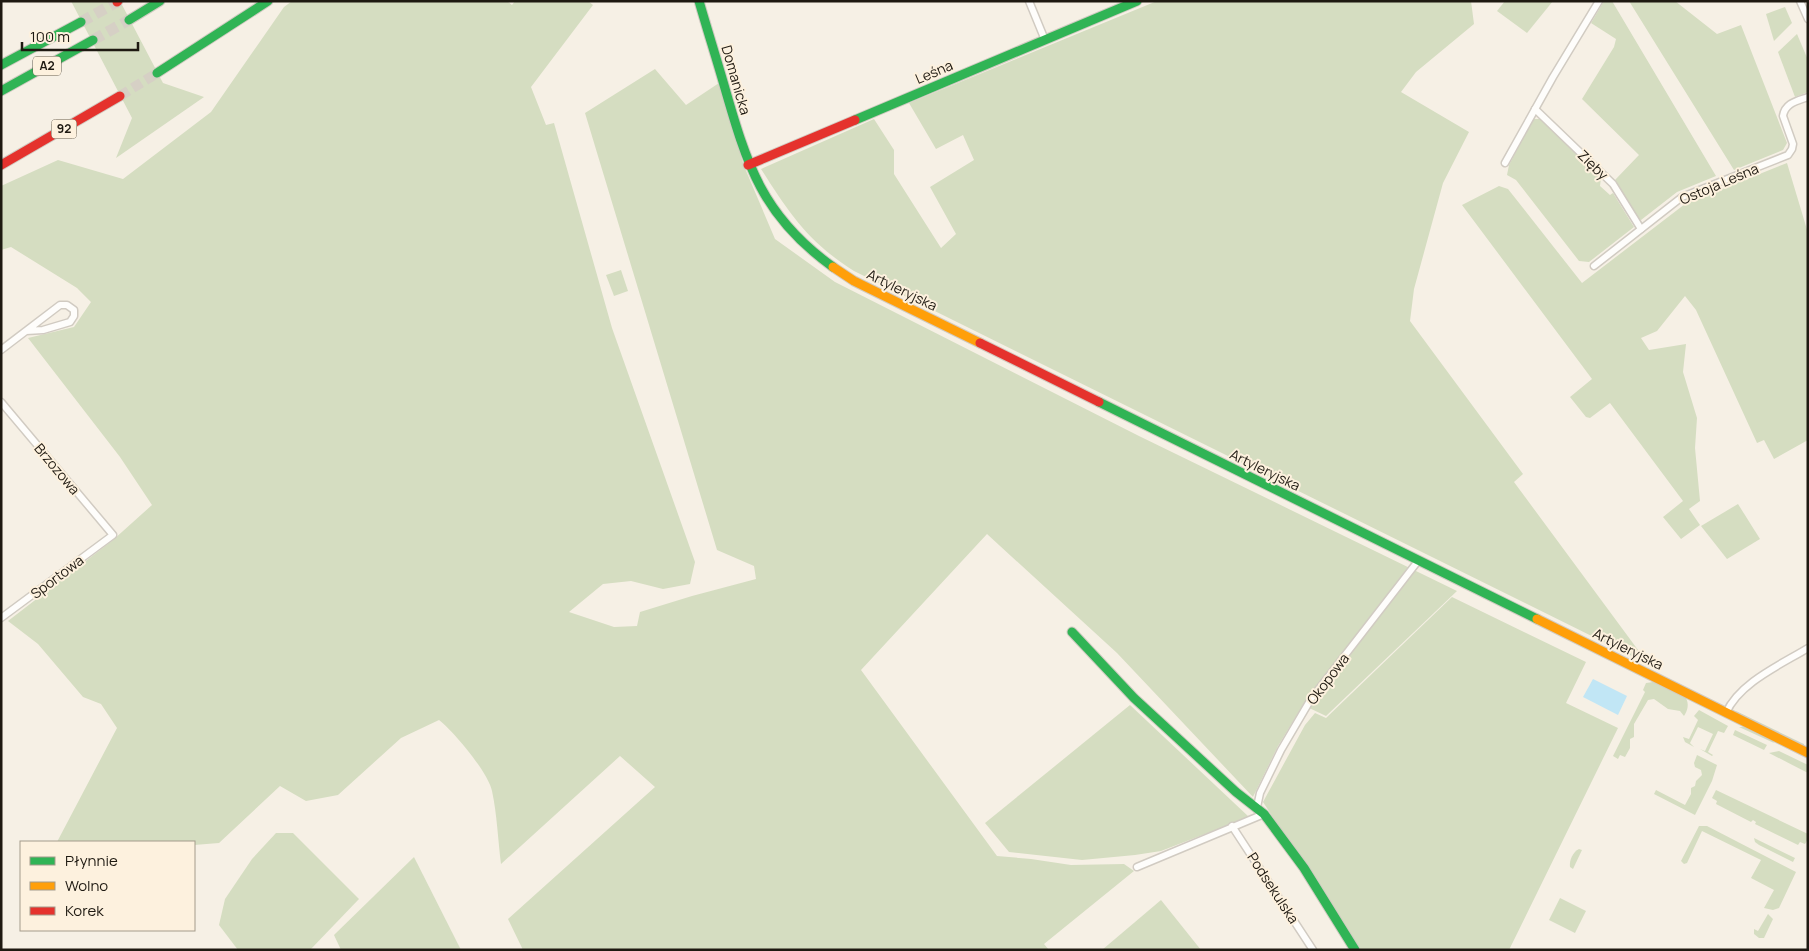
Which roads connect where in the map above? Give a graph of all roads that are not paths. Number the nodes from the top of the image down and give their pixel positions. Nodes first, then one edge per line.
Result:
1 (160, 1) edge
2 (268, 1) edge
3 (699, 1) edge
4 (1028, 1) edge
5 (1599, 1) edge
6 (1800, 1) edge
7 (1131, 2) edge
8 (1808, 19) edge
9 (129, 20) tunnel mouth
10 (81, 22) tunnel mouth
11 (93, 40) tunnel mouth
12 (1045, 40) junction
13 (1, 65) edge
14 (157, 74) tunnel mouth
15 (1, 91) edge
16 (120, 96) tunnel mouth
17 (1808, 97) edge
18 (1536, 109) junction
19 (1505, 163) dead end
20 (1, 165) edge
21 (748, 165) junction
22 (1641, 228) junction
23 (1594, 266) dead end
24 (26, 332) junction
25 (1, 350) edge
26 (1, 402) edge
27 (113, 535) joint
28 (1418, 561) junction
29 (1, 618) edge
30 (1072, 632) dead end
31 (1808, 648) edge
32 (1726, 713) junction
33 (1808, 753) edge
34 (1257, 807) junction
35 (1264, 814) junction
36 (1232, 826) junction
37 (1137, 866) dead end
38 (1313, 950) edge
39 (1354, 950) edge

1 - 9 main road
2 - 14 main road
3 - 21 main road, Domanicka
4 - 12 street
5 - 18 street
6 - 8 street
7 - 12 main road, Leśna
10 - 13 main road, A2
11 - 15 main road, A2
12 - 21 main road, Leśna
16 - 20 main road, 92
17 - 22 street, Ostoja Leśna
18 - 19 street
18 - 22 street, Zięby
21 - 28 main road, Artyleryjska
22 - 23 street, Ostoja Leśna
24 - 24 street
24 - 25 street
26 - 27 street, Brzozowa
27 - 29 street, Sportowa
28 - 32 main road, Artyleryjska
28 - 34 street, Okopowa
30 - 34 main road
31 - 32 street
32 - 33 main road, Artyleryjska
34 - 35 main road
35 - 36 street
35 - 39 main road
36 - 37 street
36 - 38 street, Podsekulska

